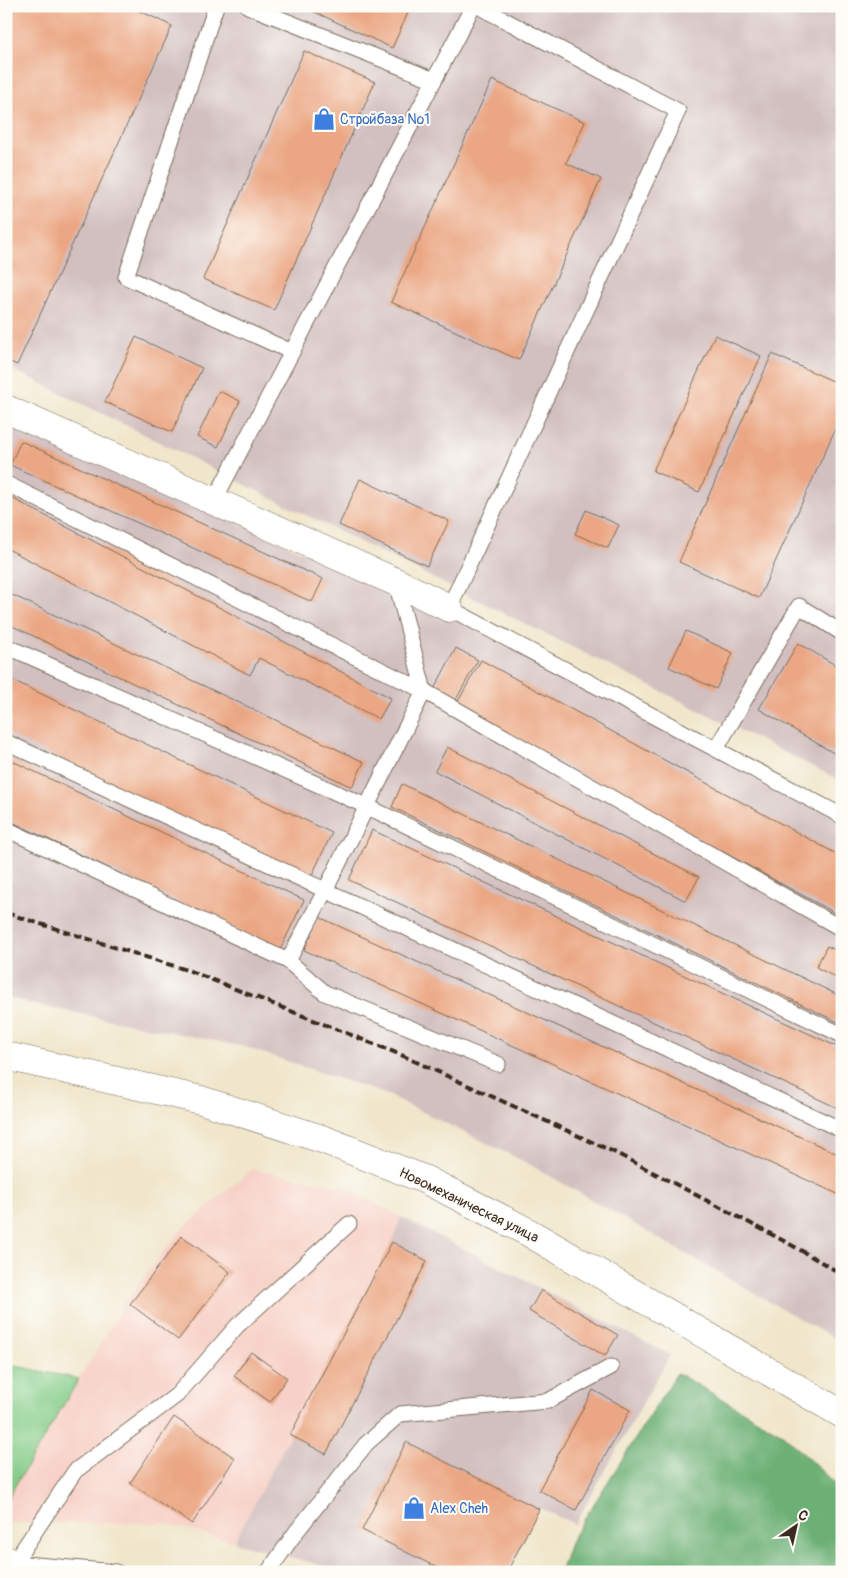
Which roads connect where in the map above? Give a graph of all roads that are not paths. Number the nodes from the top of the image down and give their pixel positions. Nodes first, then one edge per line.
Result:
1 (216, 6) edge
2 (248, 6) edge
3 (472, 6) edge
4 (478, 6) edge
5 (434, 80) junction
6 (292, 352) junction
7 (6, 409) edge
8 (9, 485) dead end
9 (214, 501) junction
10 (396, 582) junction
11 (449, 608) junction
12 (842, 633) edge
13 (6, 646) edge
14 (424, 692) junction
15 (6, 742) edge
16 (716, 749) junction
17 (366, 806) junction
18 (842, 816) edge
19 (6, 830) edge
20 (325, 891) junction
21 (842, 929) edge
22 (288, 961) junction
23 (842, 1035) edge
24 (6, 1056) edge
25 (498, 1064) dead end
26 (842, 1130) edge
27 (349, 1224) dead end
28 (611, 1367) dead end
29 (842, 1414) edge
30 (10, 1565) edge
31 (116, 1572) edge
32 (268, 1572) edge

1 - 6 lane
2 - 5 lane
3 - 5 lane
4 - 11 lane
5 - 6 lane
6 - 9 lane
7 - 9 main road
8 - 14 lane
9 - 10 main road
10 - 11 main road
10 - 14 lane
11 - 16 lane
12 - 16 lane
13 - 17 lane
14 - 17 lane
14 - 21 lane
15 - 20 lane
16 - 18 lane
17 - 20 lane
17 - 23 lane
19 - 22 lane
20 - 22 lane
20 - 26 lane
22 - 25 lane
24 - 29 main road, Новомеханическая улица
27 - 30 lane
28 - 32 lane
30 - 31 lane

